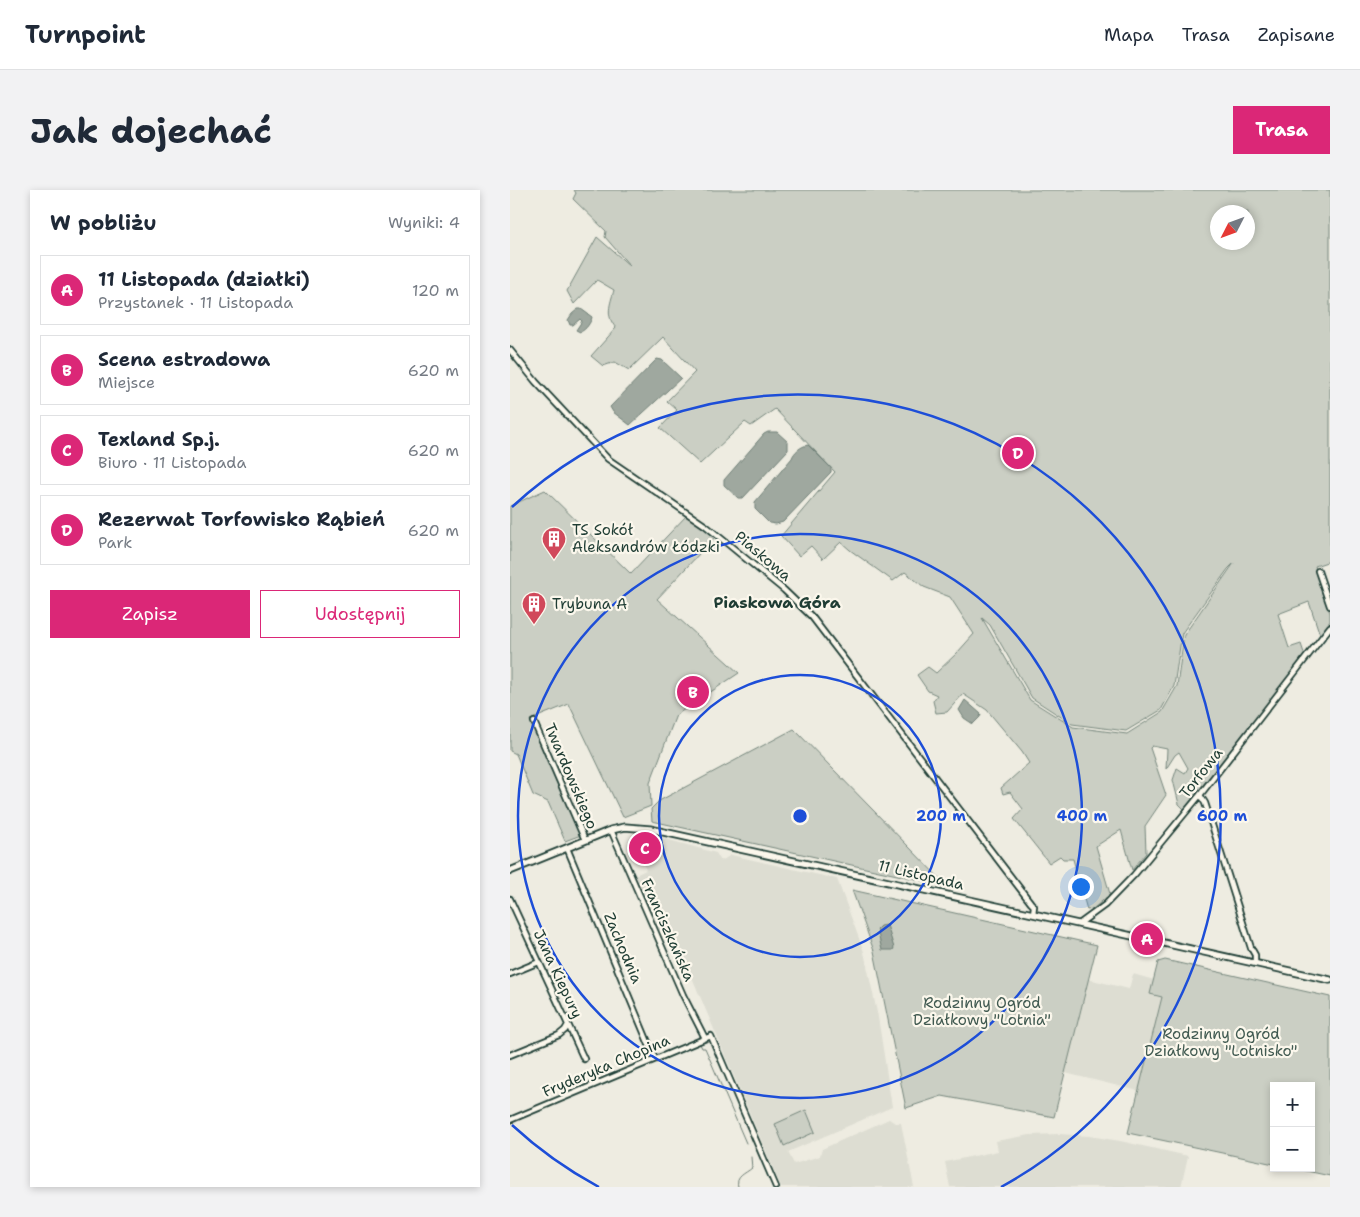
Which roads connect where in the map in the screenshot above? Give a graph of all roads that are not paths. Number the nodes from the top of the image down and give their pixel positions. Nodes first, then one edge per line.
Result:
1 (510, 350) edge
2 (1318, 570) dead end
3 (1330, 606) edge
4 (1330, 627) edge
5 (534, 722) dead end
6 (1200, 795) junction
7 (611, 830) junction
8 (585, 840) junction
9 (567, 848) junction
10 (510, 871) edge
11 (510, 900) edge
12 (1033, 914) junction
13 (1079, 924) junction
14 (539, 962) junction
15 (1255, 963) junction
16 (510, 974) edge
17 (1330, 980) edge
18 (568, 1025) junction
19 (705, 1038) junction
20 (510, 1055) edge
21 (584, 1059) dead end
22 (656, 1059) junction
23 (510, 1120) edge
24 (776, 1187) edge

1 - 12 street, Piaskowa
2 - 3 street
4 - 6 street, Torfowa
5 - 8 street, Twardowskiego
6 - 13 street, Torfowa
6 - 15 street
7 - 8 street, 11 Listopada
7 - 12 street, 11 Listopada
7 - 19 street, Franciszkańska
8 - 9 street, 11 Listopada
9 - 10 street, 11 Listopada
9 - 22 street, Zachodnia
11 - 14 street, Jana Kiepury
12 - 13 street, 11 Listopada
13 - 15 street, 11 Listopada
14 - 16 street
14 - 18 street, Jana Kiepury
15 - 17 street, 11 Listopada
18 - 20 street
18 - 21 street, Jana Kiepury
19 - 22 street, Fryderyka Chopina
19 - 24 street, Fryderyka Chopina
22 - 23 street, Fryderyka Chopina

